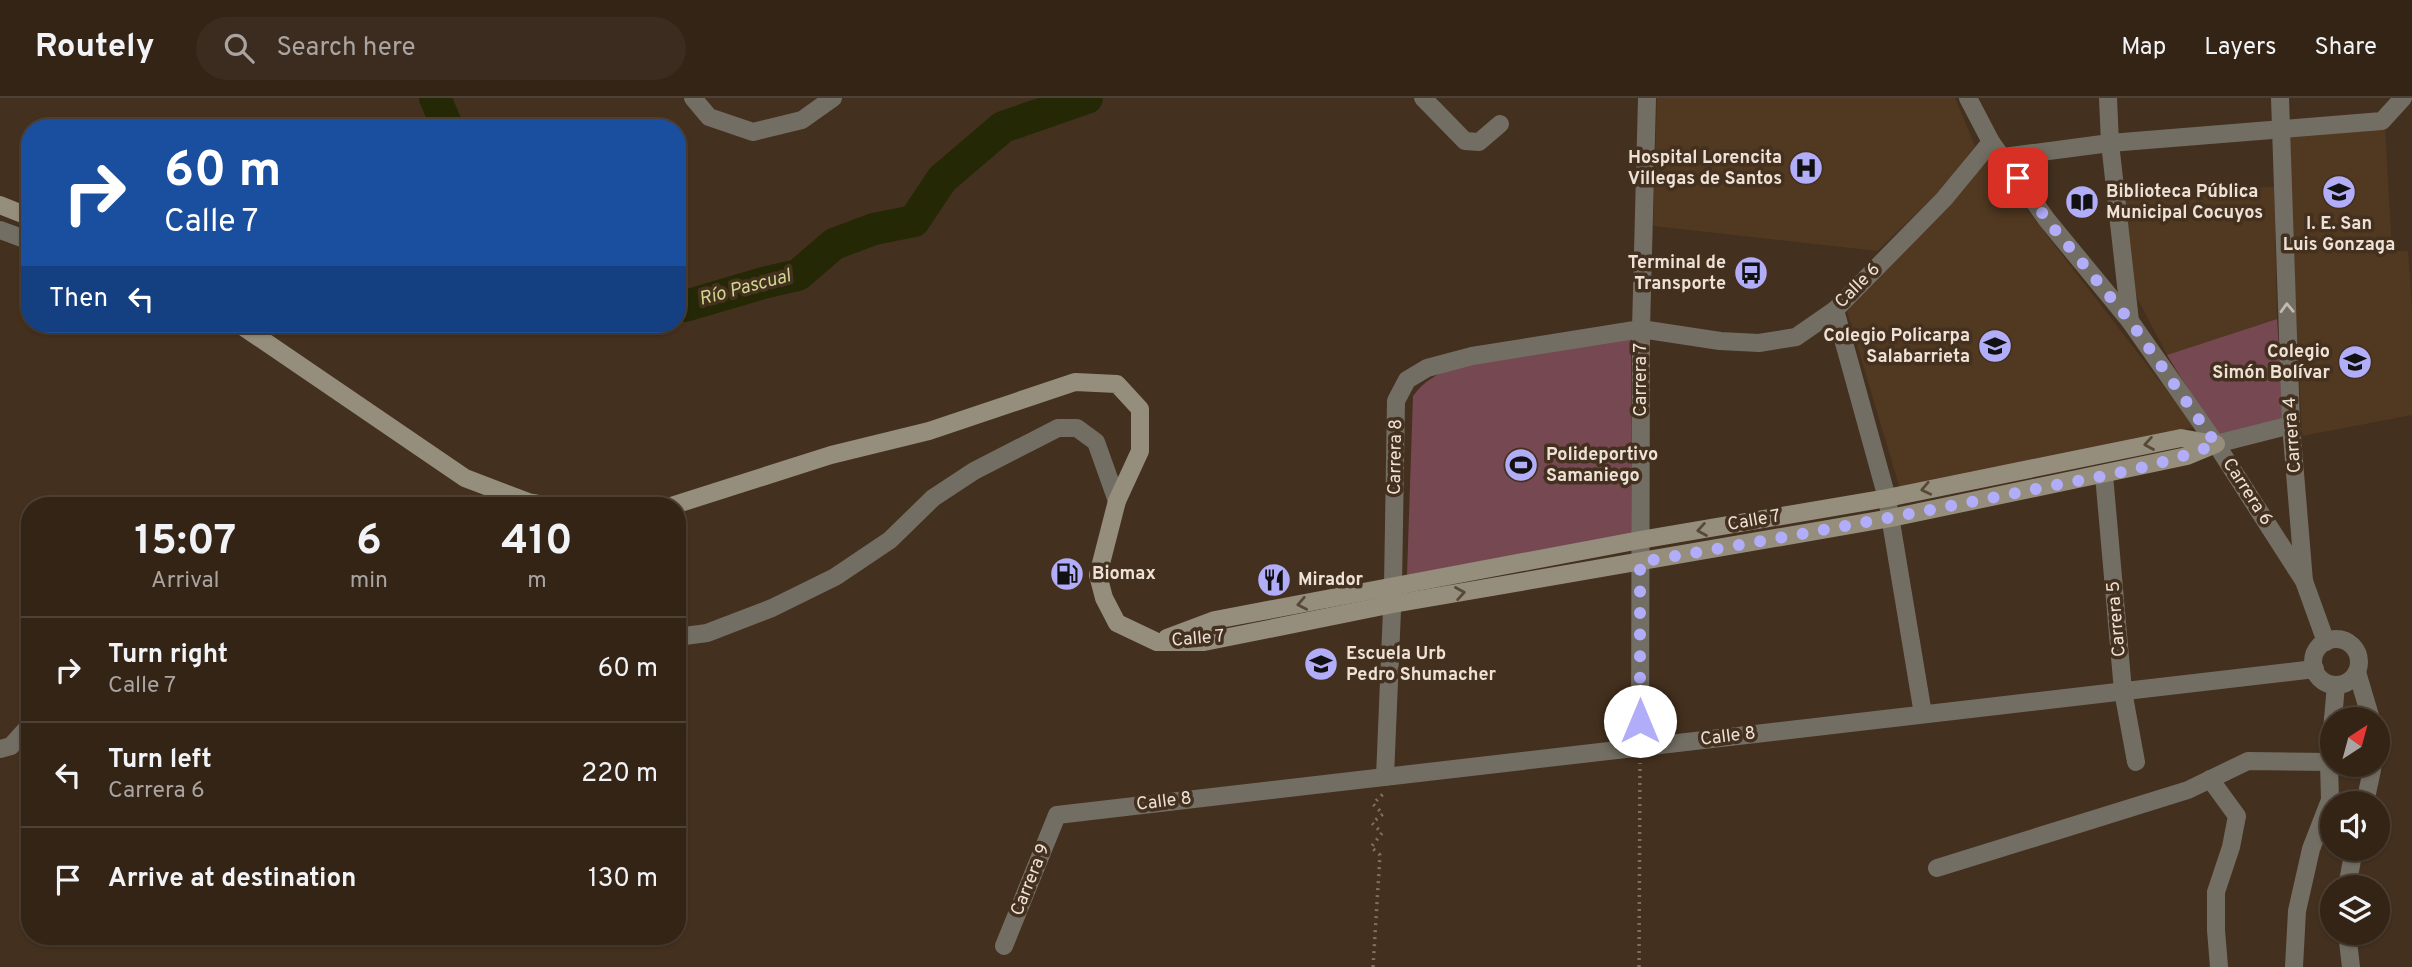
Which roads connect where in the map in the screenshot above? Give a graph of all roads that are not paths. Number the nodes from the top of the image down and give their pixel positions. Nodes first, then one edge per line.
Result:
1 (693, 98) edge
2 (833, 98) edge
3 (1423, 98) edge
4 (1647, 98) edge
5 (1968, 98) edge
6 (2108, 98) edge
7 (2280, 98) edge
8 (2403, 98) edge
9 (1500, 124) dead end
10 (2280, 130) junction
11 (1991, 142) junction
12 (2110, 143) junction
13 (2003, 157) junction
14 (0, 205) edge
15 (21, 213) edge
16 (0, 230) edge
17 (21, 238) edge
18 (1835, 310) junction
19 (2130, 321) junction
20 (1641, 329) junction
21 (252, 333) edge
22 (2291, 425) junction
23 (2216, 444) junction
24 (2104, 475) junction
25 (515, 497) edge
26 (1887, 498) junction
27 (686, 501) edge
28 (1117, 501) junction
29 (1891, 518) junction
30 (1640, 540) junction
31 (1640, 562) junction
32 (2304, 581) junction
33 (1393, 595) junction
34 (686, 635) edge
35 (2326, 642) junction
36 (2315, 668) junction
37 (2357, 672) junction
38 (2336, 685) junction
39 (2123, 691) junction
40 (2334, 707) edge
41 (2367, 707) edge
42 (1923, 714) junction
43 (21, 736) edge
44 (1640, 747) junction
45 (0, 749) edge
46 (2136, 762) dead end
47 (2320, 762) edge
48 (1385, 776) junction
49 (2329, 777) edge
50 (2210, 779) junction
51 (1057, 815) joint
52 (1937, 868) dead end
53 (2348, 945) edge
54 (1004, 946) dead end
55 (2219, 967) edge
56 (2294, 967) edge
57 (2351, 967) edge

1 - 2 street
3 - 9 street
4 - 20 street, Carrera 7
5 - 11 street, Carrera 6
6 - 12 street
7 - 10 street, Carrera 4
8 - 10 street
10 - 12 street
22 -> 10 street, Carrera 4
11 - 13 street, Carrera 6
11 - 18 street, Calle 6
12 - 13 street
12 - 19 street
13 - 19 street, Carrera 6
14 - 15 main road
16 - 17 street
18 - 20 street, Calle 6
18 - 26 street
19 - 23 street, Carrera 6
20 - 30 street, Carrera 7
20 - 33 street, Carrera 8
21 - 25 main road
22 - 23 street, Calle 7
22 - 32 street, Carrera 4
23 - 24 main road, Calle 7
23 -> 26 main road, Calle 7
23 - 32 street, Carrera 6
24 - 29 main road, Calle 7
24 - 39 street, Carrera 5
26 - 29 street
26 -> 30 main road, Calle 7
27 - 28 main road
28 - 33 main road, Calle 7
28 - 34 street
29 - 31 main road, Calle 7
29 - 42 street
30 - 31 street, Carrera 7
30 - 33 main road, Calle 7
33 -> 31 main road, Calle 7
31 - 44 street, Carrera 7
32 - 35 street, Carrera 4
33 - 48 street, Carrera 8
35 - 36 street
35 - 37 street
36 - 38 street
36 - 39 street, Calle 8
37 - 38 street
37 - 41 street
38 - 40 street
39 - 42 street, Calle 8
39 - 46 street, Carrera 5
42 - 44 street, Calle 8
43 - 45 street
44 - 48 street, Calle 8
47 - 50 street
48 - 51 street, Calle 8
49 - 56 street
50 - 52 street
50 - 55 street
51 - 54 street, Carrera 9
53 - 57 street

